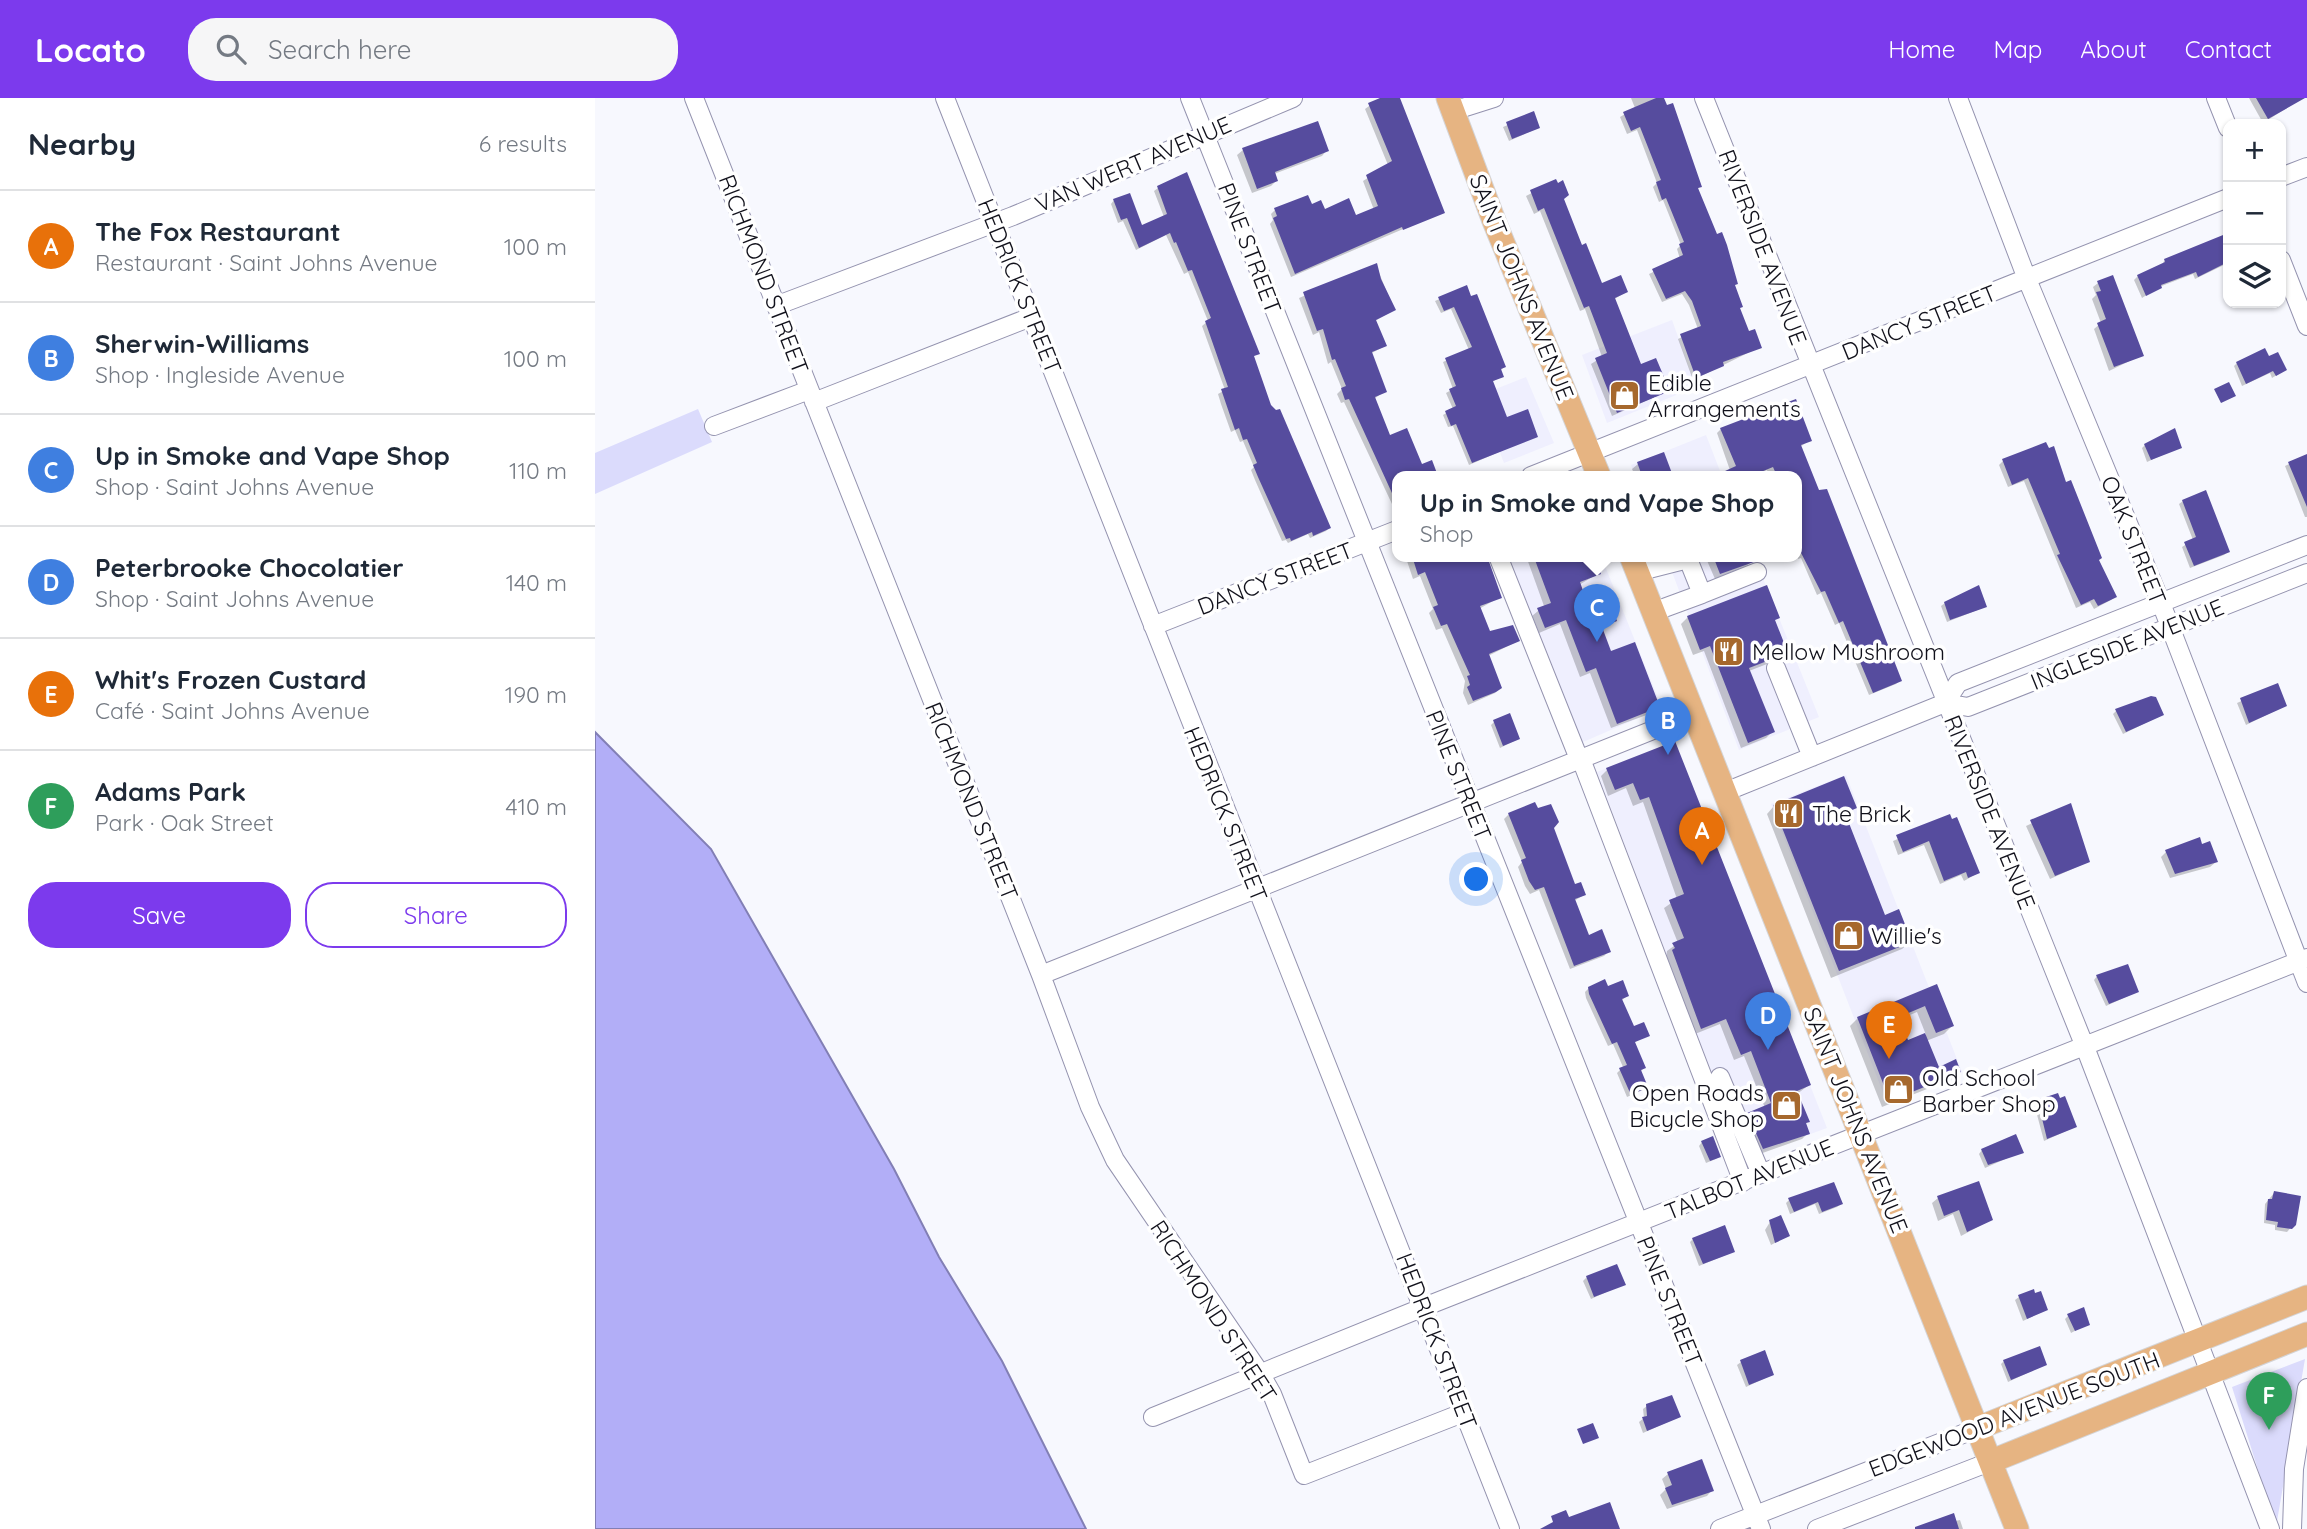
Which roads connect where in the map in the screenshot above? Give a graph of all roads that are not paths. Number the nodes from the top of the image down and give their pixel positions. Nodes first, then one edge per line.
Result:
1 (694, 98) edge
2 (945, 98) edge
3 (1191, 98) edge
4 (1293, 98) edge
5 (1494, 98) edge
6 (1704, 98) edge
7 (1958, 98) edge
8 (2217, 98) edge
9 (1450, 104) edge
10 (2225, 119) edge
11 (1205, 133) junction
12 (2307, 167) edge
13 (2286, 175) edge
14 (2223, 200) edge
15 (994, 222) junction
16 (2286, 273) edge
17 (2027, 279) junction
18 (778, 305) junction
19 (1031, 317) junction
20 (2307, 326) edge
21 (1810, 366) junction
22 (812, 396) junction
23 (714, 426) dead end
24 (1589, 453) junction
25 (1544, 471) edge
26 (1597, 471) edge
27 (1392, 532) edge
28 (1367, 542) junction
29 (2307, 545) edge
30 (1500, 562) edge
31 (1656, 562) edge
32 (1689, 562) edge
33 (1634, 564) edge
34 (1757, 572) dead end
35 (2307, 573) edge
36 (1702, 594) junction
37 (2161, 603) junction
38 (1653, 612) junction
39 (1153, 625) junction
40 (2170, 627) junction
41 (1776, 668) dead end
42 (1945, 703) junction
43 (1693, 714) junction
44 (1812, 757) junction
45 (1580, 759) junction
46 (1725, 792) junction
47 (1471, 803) junction
48 (1255, 888) junction
49 (2303, 960) edge
50 (1041, 975) junction
51 (2307, 983) edge
52 (2085, 1047) junction
53 (1720, 1077) dead end
54 (1862, 1135) junction
55 (1761, 1174) junction
56 (1743, 1182) junction
57 (1639, 1223) junction
58 (2307, 1297) edge
59 (1424, 1307) junction
60 (2307, 1334) edge
61 (2199, 1341) junction
62 (2211, 1372) junction
63 (1260, 1373) junction
64 (2307, 1388) edge
65 (1465, 1412) junction
66 (1153, 1417) dead end
67 (1978, 1428) junction
68 (1991, 1461) junction
69 (1758, 1522) edge
70 (1510, 1529) edge
71 (1720, 1529) edge
72 (1817, 1529) edge
73 (2017, 1529) edge
74 (2270, 1529) edge
75 (2291, 1529) edge

1 - 18 street, RICHMOND STREET
2 - 15 street, HEDRICK STREET
3 - 11 street, PINE STREET
4 - 11 street, VAN WERT AVENUE
5 - 9 street
6 - 21 street, RIVERSIDE AVENUE
7 - 17 street, OAK STREET
8 - 10 street
9 - 24 main road, SAINT JOHNS AVENUE
11 - 15 street, VAN WERT AVENUE
11 - 28 street, PINE STREET
12 - 13 street
14 - 17 street, DANCY STREET
15 - 18 street, VAN WERT AVENUE
15 - 19 street, HEDRICK STREET
16 - 20 street
17 - 21 street, DANCY STREET
17 - 37 street, OAK STREET
18 - 22 street, RICHMOND STREET
19 - 22 street
19 - 39 street, HEDRICK STREET
21 - 24 street, DANCY STREET
21 - 42 street, RIVERSIDE AVENUE
22 - 23 street
22 - 50 street, RICHMOND STREET
24 - 25 street, DANCY STREET
24 - 26 main road, SAINT JOHNS AVENUE
27 - 28 street, DANCY STREET
28 - 39 street, DANCY STREET
28 - 47 street, PINE STREET
29 - 37 street, INGLESIDE AVENUE
30 - 45 street
31 - 33 street
32 - 36 street
33 - 38 main road, SAINT JOHNS AVENUE
34 - 36 street
35 - 40 street, INGLESIDE AVENUE
36 - 38 street
37 - 40 street, OAK STREET
37 - 42 street, INGLESIDE AVENUE
38 - 43 main road, SAINT JOHNS AVENUE
39 - 48 street, HEDRICK STREET
40 - 42 street, INGLESIDE AVENUE
40 - 49 street, OAK STREET
41 - 44 street
42 - 44 street, INGLESIDE AVENUE
42 - 52 street, RIVERSIDE AVENUE
43 - 45 street
43 - 46 main road, SAINT JOHNS AVENUE
44 - 46 street, INGLESIDE AVENUE
45 - 47 street
45 - 56 street
46 - 54 main road, SAINT JOHNS AVENUE
47 - 48 street
47 - 57 street, PINE STREET
48 - 50 street
48 - 59 street, HEDRICK STREET
49 - 51 street, OAK STREET
49 - 52 street, TALBOT AVENUE
50 - 63 street, RICHMOND STREET
52 - 54 street, TALBOT AVENUE
52 - 61 street, RIVERSIDE AVENUE
53 - 55 street
54 - 55 street, TALBOT AVENUE
54 - 67 main road, SAINT JOHNS AVENUE
55 - 56 street, TALBOT AVENUE
56 - 57 street, TALBOT AVENUE
57 - 59 street, TALBOT AVENUE
57 - 69 street, PINE STREET
58 - 61 main road, EDGEWOOD AVENUE SOUTH
59 - 63 street, TALBOT AVENUE
59 - 65 street, HEDRICK STREET
60 - 62 main road, EDGEWOOD AVENUE SOUTH
61 - 62 street, RIVERSIDE AVENUE
61 - 67 main road, EDGEWOOD AVENUE SOUTH
62 - 68 main road, EDGEWOOD AVENUE SOUTH
62 - 74 street, RIVERSIDE AVENUE
63 - 65 street, RICHMOND STREET
63 - 66 street, TALBOT AVENUE
64 - 75 street
65 - 70 street, HEDRICK STREET
67 - 68 main road, SAINT JOHNS AVENUE
67 - 69 street, EDGEWOOD AVENUE SOUTH
68 - 72 street, EDGEWOOD AVENUE SOUTH
68 - 73 main road, SAINT JOHNS AVENUE
69 - 71 street, EDGEWOOD AVENUE SOUTH

